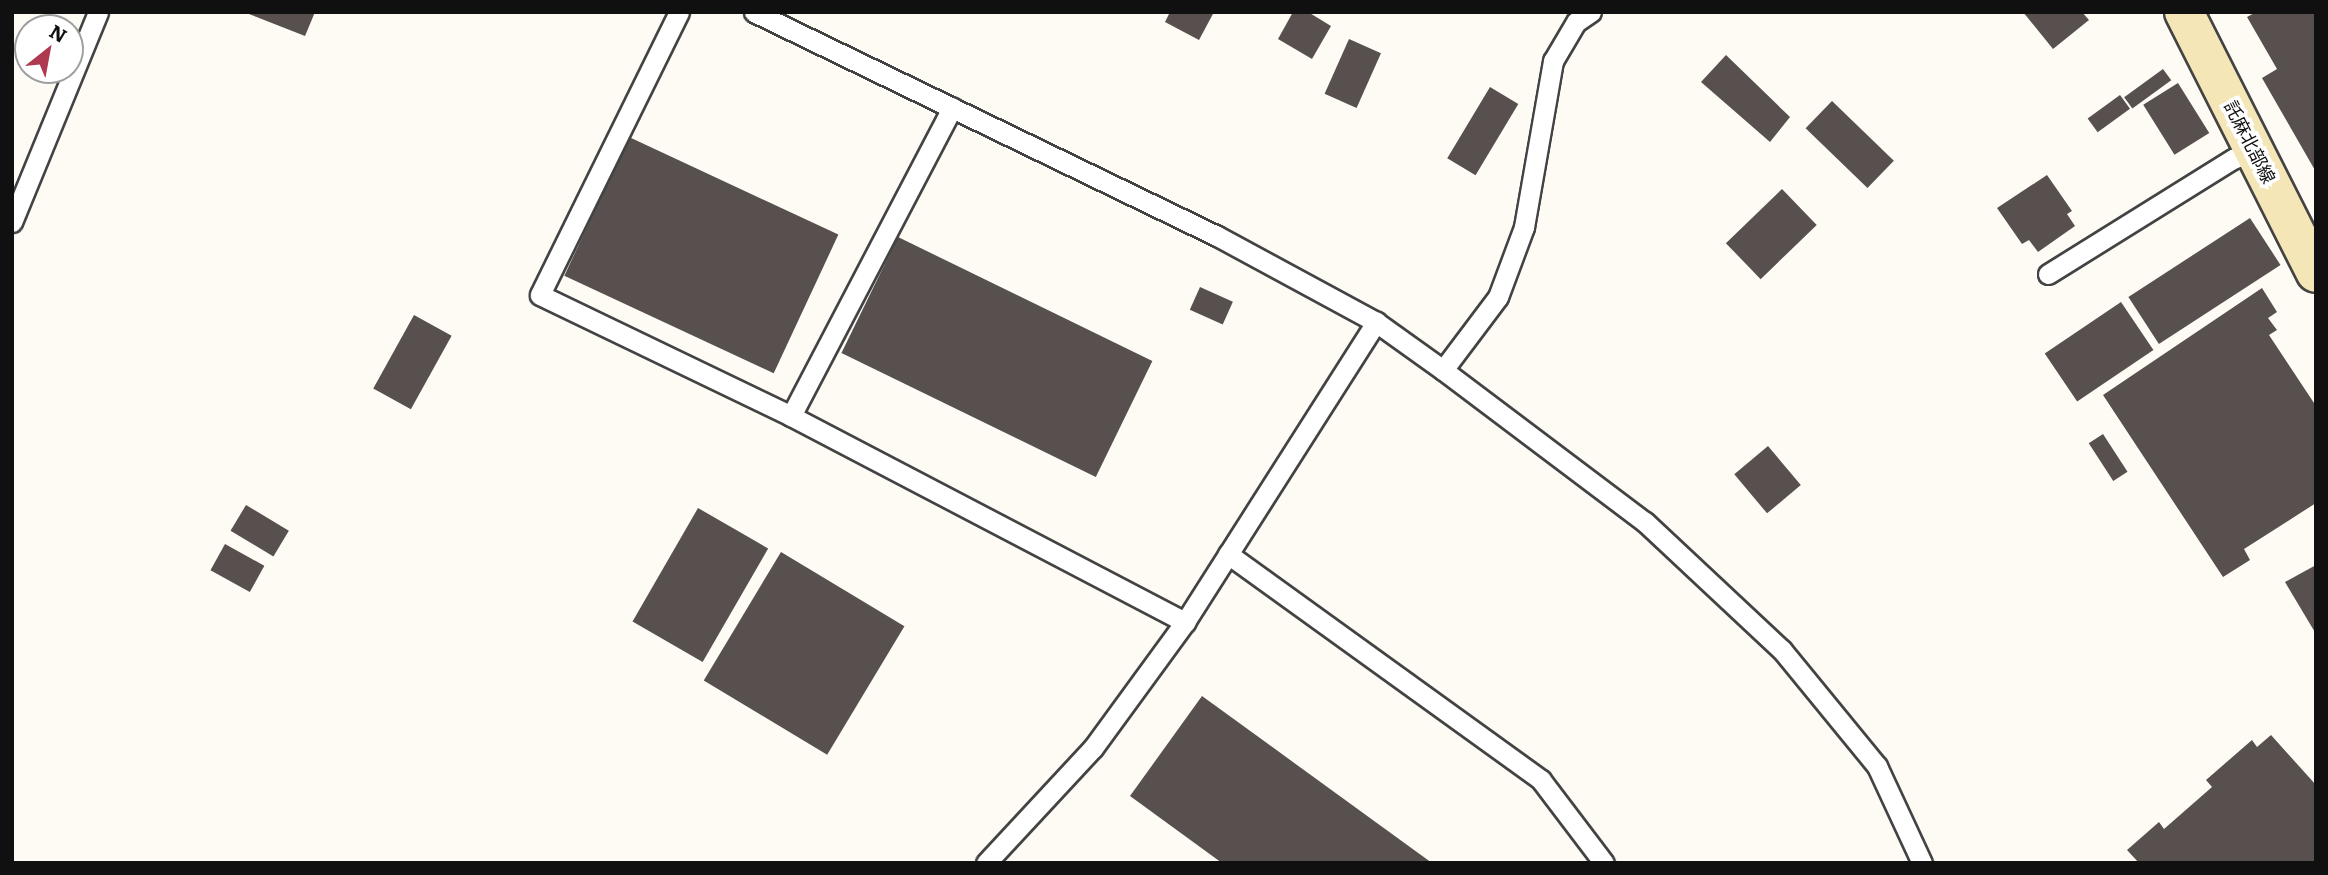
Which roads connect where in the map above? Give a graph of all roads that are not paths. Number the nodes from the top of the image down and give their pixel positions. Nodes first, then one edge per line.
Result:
1 (98, 12) edge
2 (679, 12) edge
3 (754, 12) edge
4 (1591, 12) edge
5 (2184, 12) edge
6 (952, 108) junction
7 (2254, 151) junction
8 (12, 222) edge
9 (2316, 273) edge
10 (2048, 274) dead end
11 (1376, 322) junction
12 (1443, 370) junction
13 (790, 416) junction
14 (1228, 554) junction
15 (1185, 621) junction
16 (986, 863) edge
17 (1604, 863) edge
18 (1922, 863) edge

1 - 8 lane
2 - 13 lane
3 - 6 lane
4 - 12 lane
5 - 7 main road, 託麻北部線
6 - 11 lane
6 - 13 lane
7 - 9 main road, 託麻北部線
7 - 10 lane
11 - 12 lane
11 - 14 lane
12 - 18 lane
13 - 15 lane
14 - 15 lane
14 - 17 lane
15 - 16 lane

